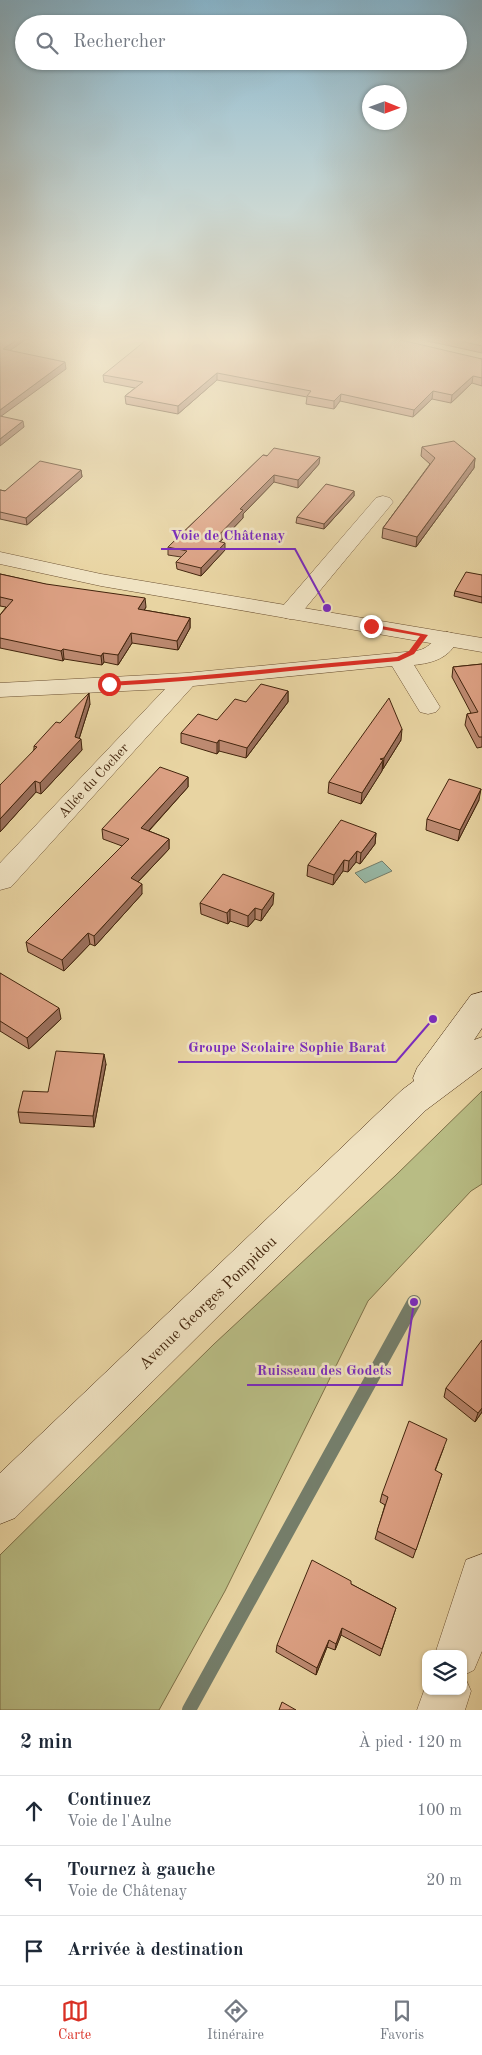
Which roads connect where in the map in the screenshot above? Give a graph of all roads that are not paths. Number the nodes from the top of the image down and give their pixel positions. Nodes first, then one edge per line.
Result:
1 (383, 502) dead end
2 (0, 558) edge
3 (290, 612) junction
4 (424, 635) junction
5 (447, 639) junction
6 (482, 645) edge
7 (399, 659) junction
8 (186, 680) junction
9 (0, 690) edge
10 (428, 707) dead end
11 (1, 880) edge
12 (482, 1004) edge
13 (482, 1050) edge
14 (414, 1100) junction
15 (0, 1503) edge
16 (482, 1576) edge
17 (459, 1650) edge
18 (445, 1695) edge
19 (441, 1710) edge

1 - 3 street
2 - 3 street
3 - 4 street
4 - 5 street
4 - 7 street
5 - 6 street
5 - 7 street
7 - 8 street
7 - 10 street
8 - 9 street
8 - 11 street, Allée du Cocher
12 - 14 street, Avenue Georges Pompidou
13 - 14 street, Avenue Georges Pompidou
14 - 15 street, Avenue Georges Pompidou
16 - 17 street
18 - 19 street

